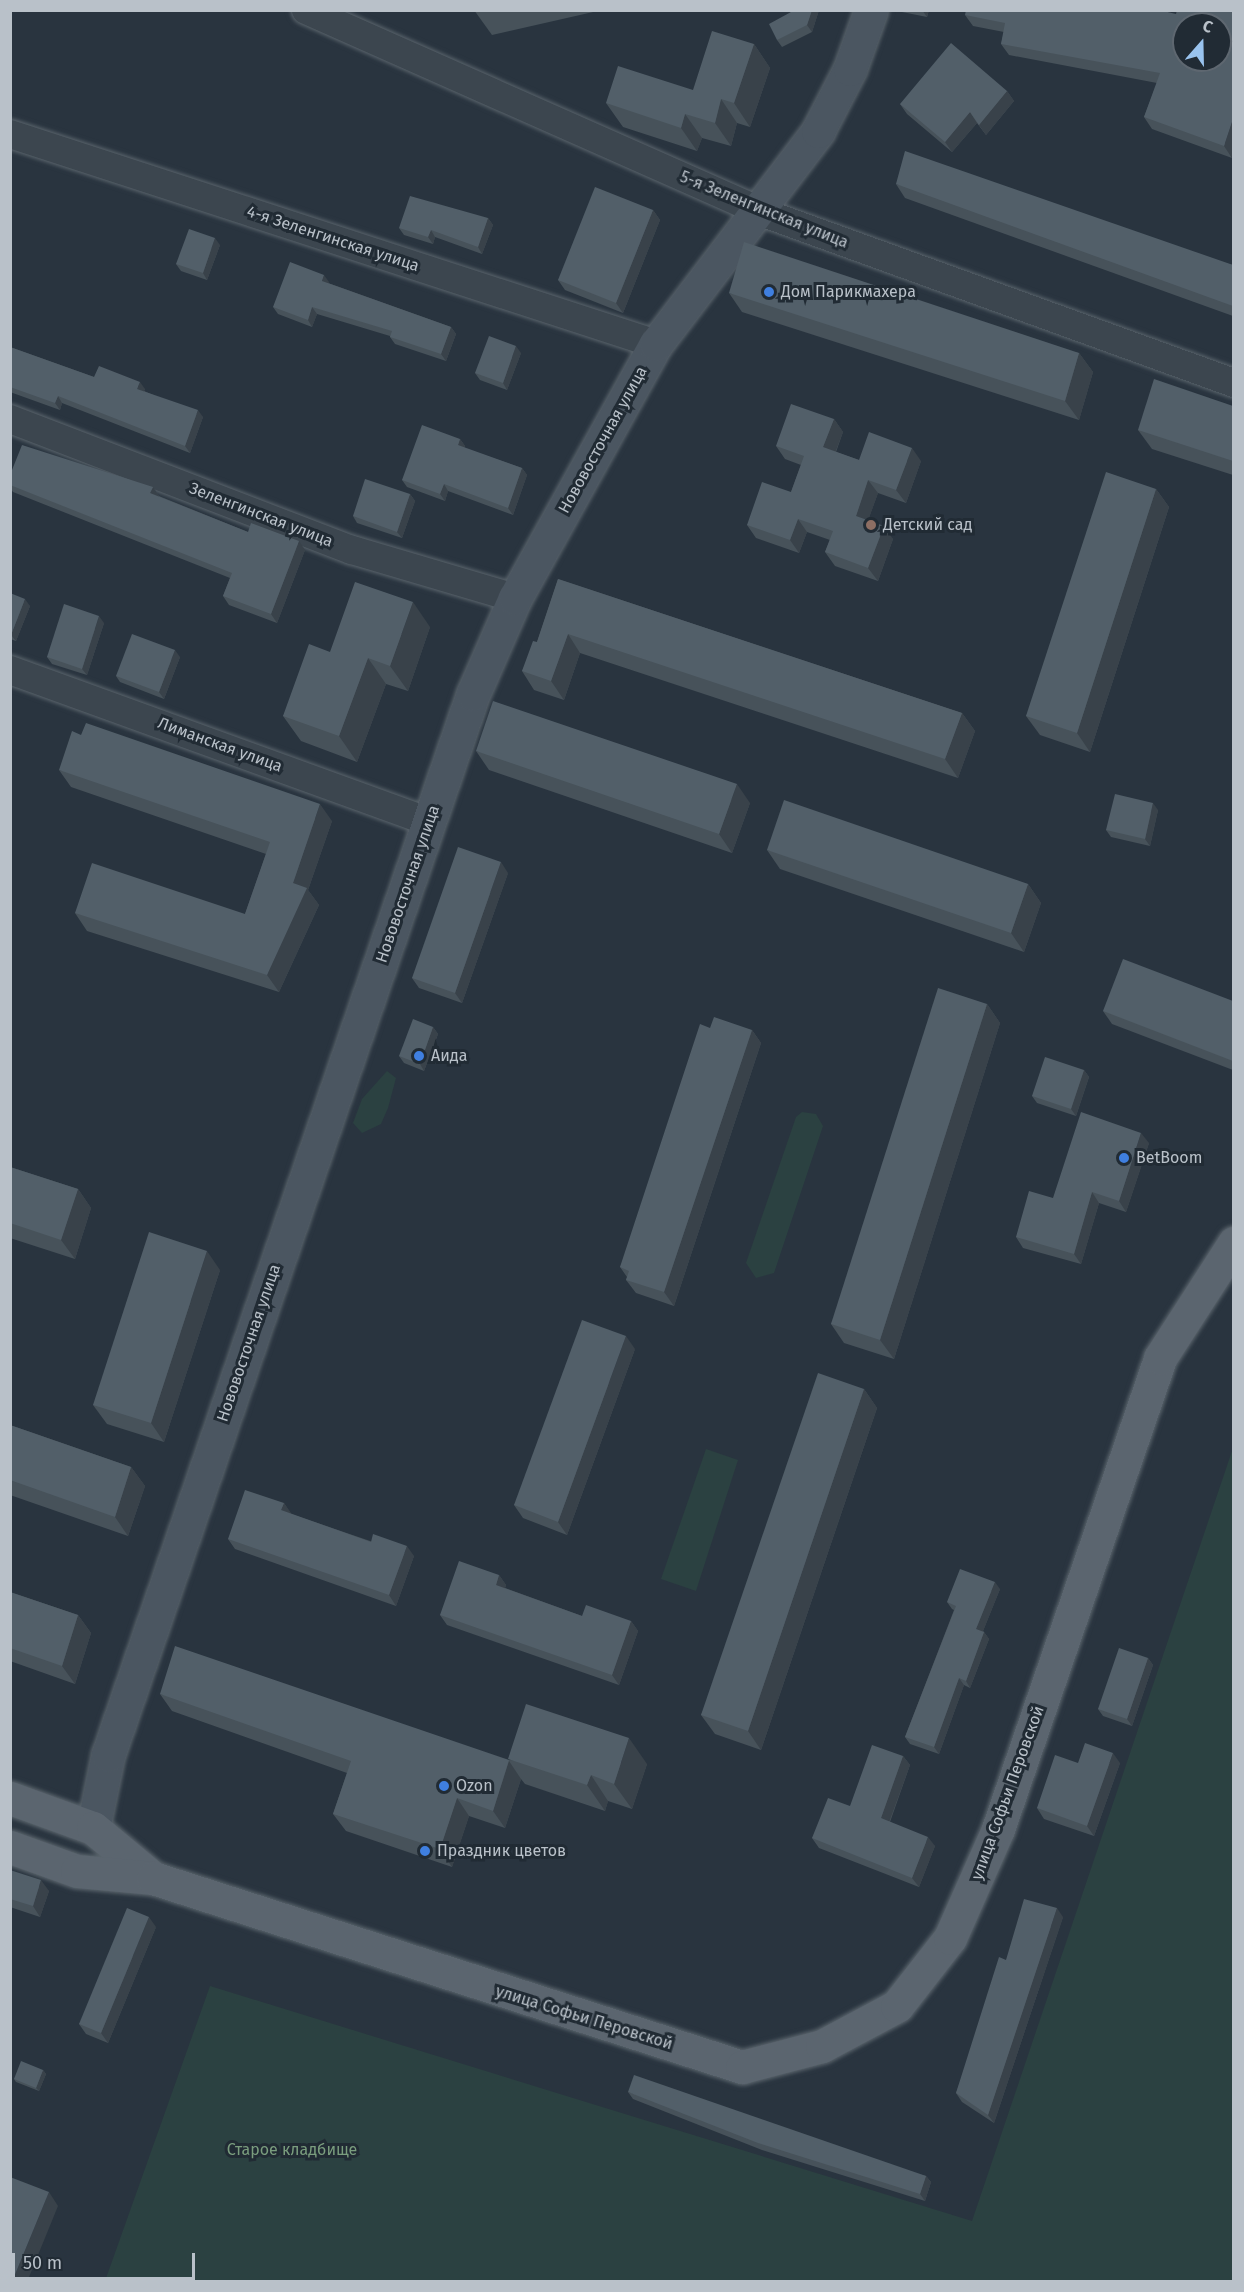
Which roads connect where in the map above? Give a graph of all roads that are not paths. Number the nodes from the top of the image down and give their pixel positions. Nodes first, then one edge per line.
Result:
1 (306, 10) edge
2 (871, 10) edge
3 (10, 134) edge
4 (761, 212) junction
5 (656, 344) junction
6 (1233, 383) edge
7 (10, 419) edge
8 (515, 598) junction
9 (10, 670) edge
10 (429, 822) junction
11 (1233, 1243) edge
12 (10, 1798) edge
13 (93, 1828) junction
14 (10, 1847) edge
15 (77, 1871) junction
16 (153, 1878) junction

1 - 4 street, 5-я Зеленгинская улица
2 - 4 main road, Нововосточная улица
3 - 5 street, 4-я Зеленгинская улица
4 - 5 main road, Нововосточная улица
4 - 6 street, 5-я Зеленгинская улица
5 - 8 main road, Нововосточная улица
7 - 8 street, Зеленгинская улица
8 - 10 main road, Нововосточная улица
9 - 10 street, Лиманская улица
10 - 13 main road, Нововосточная улица
11 - 16 main road, улица Софьи Перовской
12 - 13 main road, улица Софьи Перовской
13 - 15 main road
13 - 16 main road, улица Софьи Перовской
14 - 15 main road, улица Софьи Перовской
15 - 16 main road, улица Софьи Перовской

